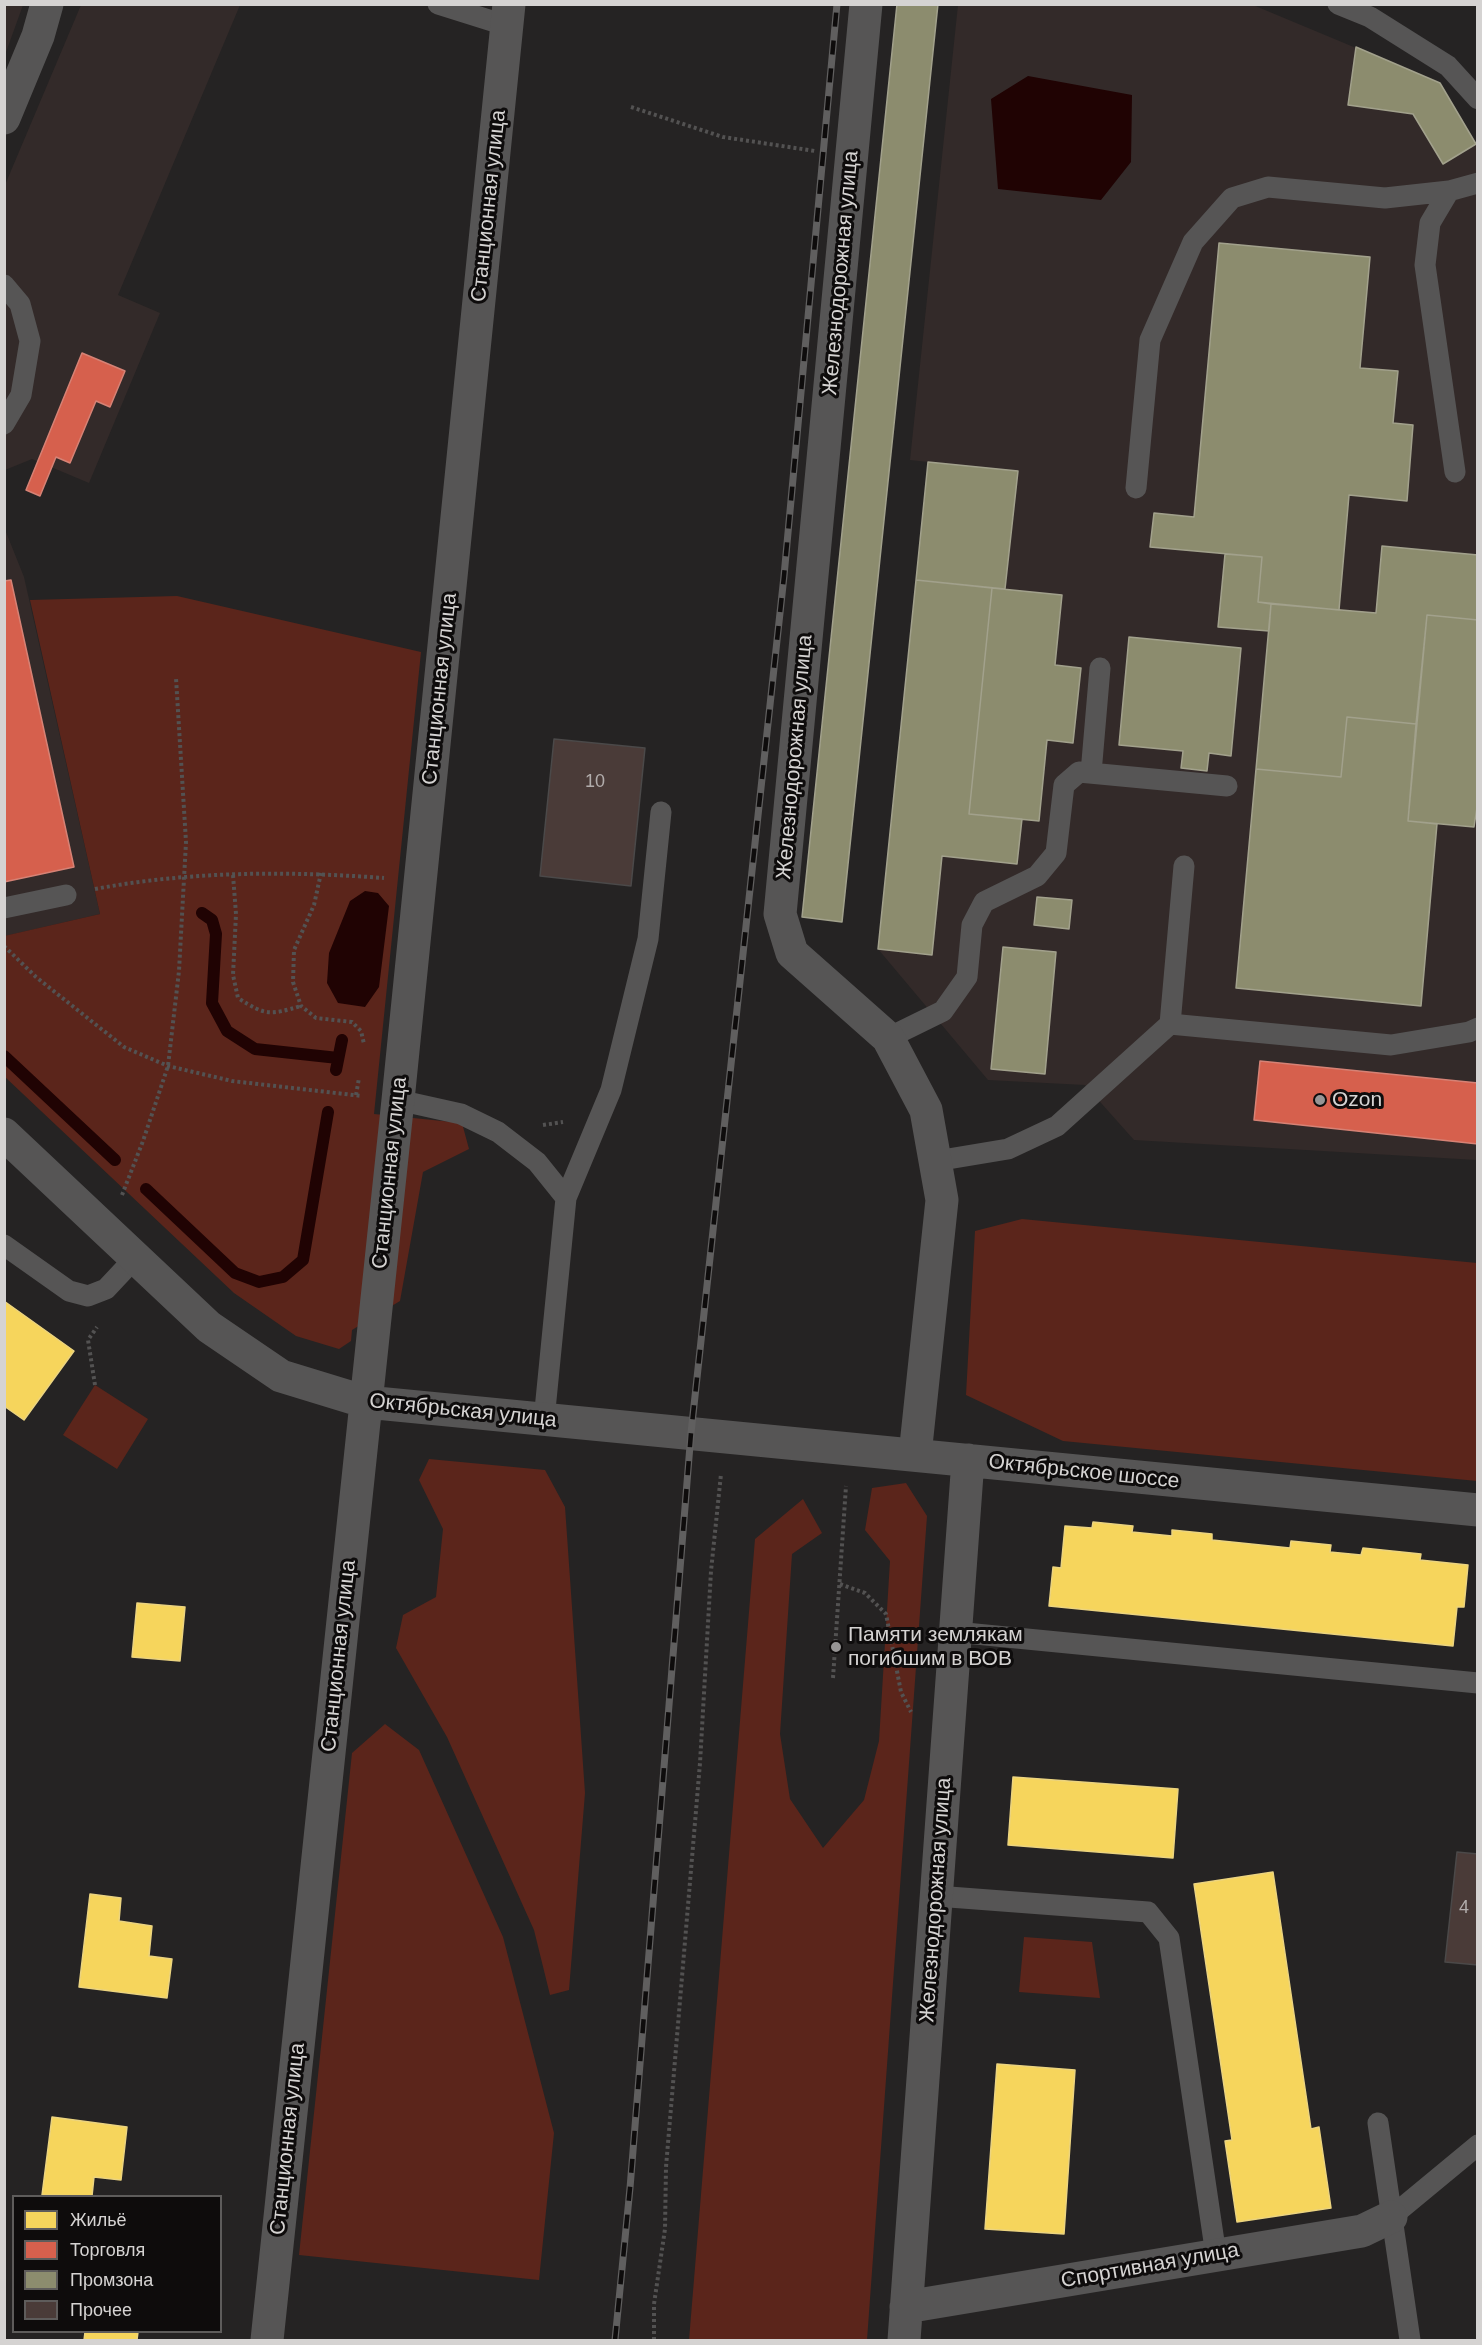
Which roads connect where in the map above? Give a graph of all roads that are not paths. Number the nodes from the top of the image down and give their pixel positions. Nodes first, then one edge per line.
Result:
1 (47, 4) edge
2 (438, 4) edge
3 (866, 4) edge
4 (1338, 4) edge
5 (509, 15) edge
6 (1478, 99) edge
7 (4, 118) edge
8 (1478, 183) edge
9 (1449, 191) junction
10 (4, 285) edge
11 (4, 424) edge
12 (1455, 472) dead end
13 (1136, 488) dead end
14 (1100, 668) dead end
15 (1091, 773) junction
16 (1227, 786) dead end
17 (661, 812) dead end
18 (1185, 866) dead end
19 (66, 895) road end
20 (4, 908) edge
21 (1170, 1024) junction
22 (1478, 1028) edge
23 (888, 1038) junction
24 (398, 1100) junction
25 (4, 1134) edge
26 (936, 1161) junction
27 (566, 1198) junction
28 (4, 1245) edge
29 (135, 1258) junction
30 (366, 1402) junction
31 (544, 1420) junction
32 (691, 1434) joint
33 (915, 1455) junction
34 (968, 1460) junction
35 (1478, 1510) edge
36 (956, 1632) junction
37 (1478, 1683) edge
38 (936, 1896) junction
39 (1378, 2123) dead end
40 (1478, 2145) edge
41 (1391, 2217) junction
42 (1216, 2255) junction
43 (906, 2307) junction
44 (267, 2340) edge
45 (904, 2340) edge
46 (1410, 2340) edge

1 - 7 street
2 - 5 lane
3 - 23 street, Железнодорожная улица
4 - 6 lane
5 - 24 street, Станционная улица
8 - 9 lane
9 - 12 lane
9 - 13 lane
10 - 11 lane
14 - 15 lane
15 - 16 lane
15 - 23 lane
17 - 27 lane
18 - 21 lane
19 - 20 lane
21 - 22 lane
21 - 26 lane
23 - 26 street, Железнодорожная улица
24 - 27 lane
24 - 30 street, Станционная улица
25 - 29 street, Октябрьская улица
26 - 33 street, Железнодорожная улица
27 - 31 lane
28 - 29 lane
29 - 30 street, Октябрьская улица
30 - 31 street, Октябрьская улица
30 - 44 street, Станционная улица
31 - 32 street, Октябрьская улица
32 - 33 street, Октябрьское шоссе
33 - 34 street, Октябрьское шоссе
34 - 35 street, Октябрьское шоссе
34 - 36 street, Железнодорожная улица
36 - 37 lane
36 - 38 street, Железнодорожная улица
38 - 42 lane
38 - 43 street, Железнодорожная улица
39 - 41 lane
40 - 41 lane
41 - 42 street, Спортивная улица
41 - 46 lane
42 - 43 street, Спортивная улица
43 - 45 street, Железнодорожная улица

